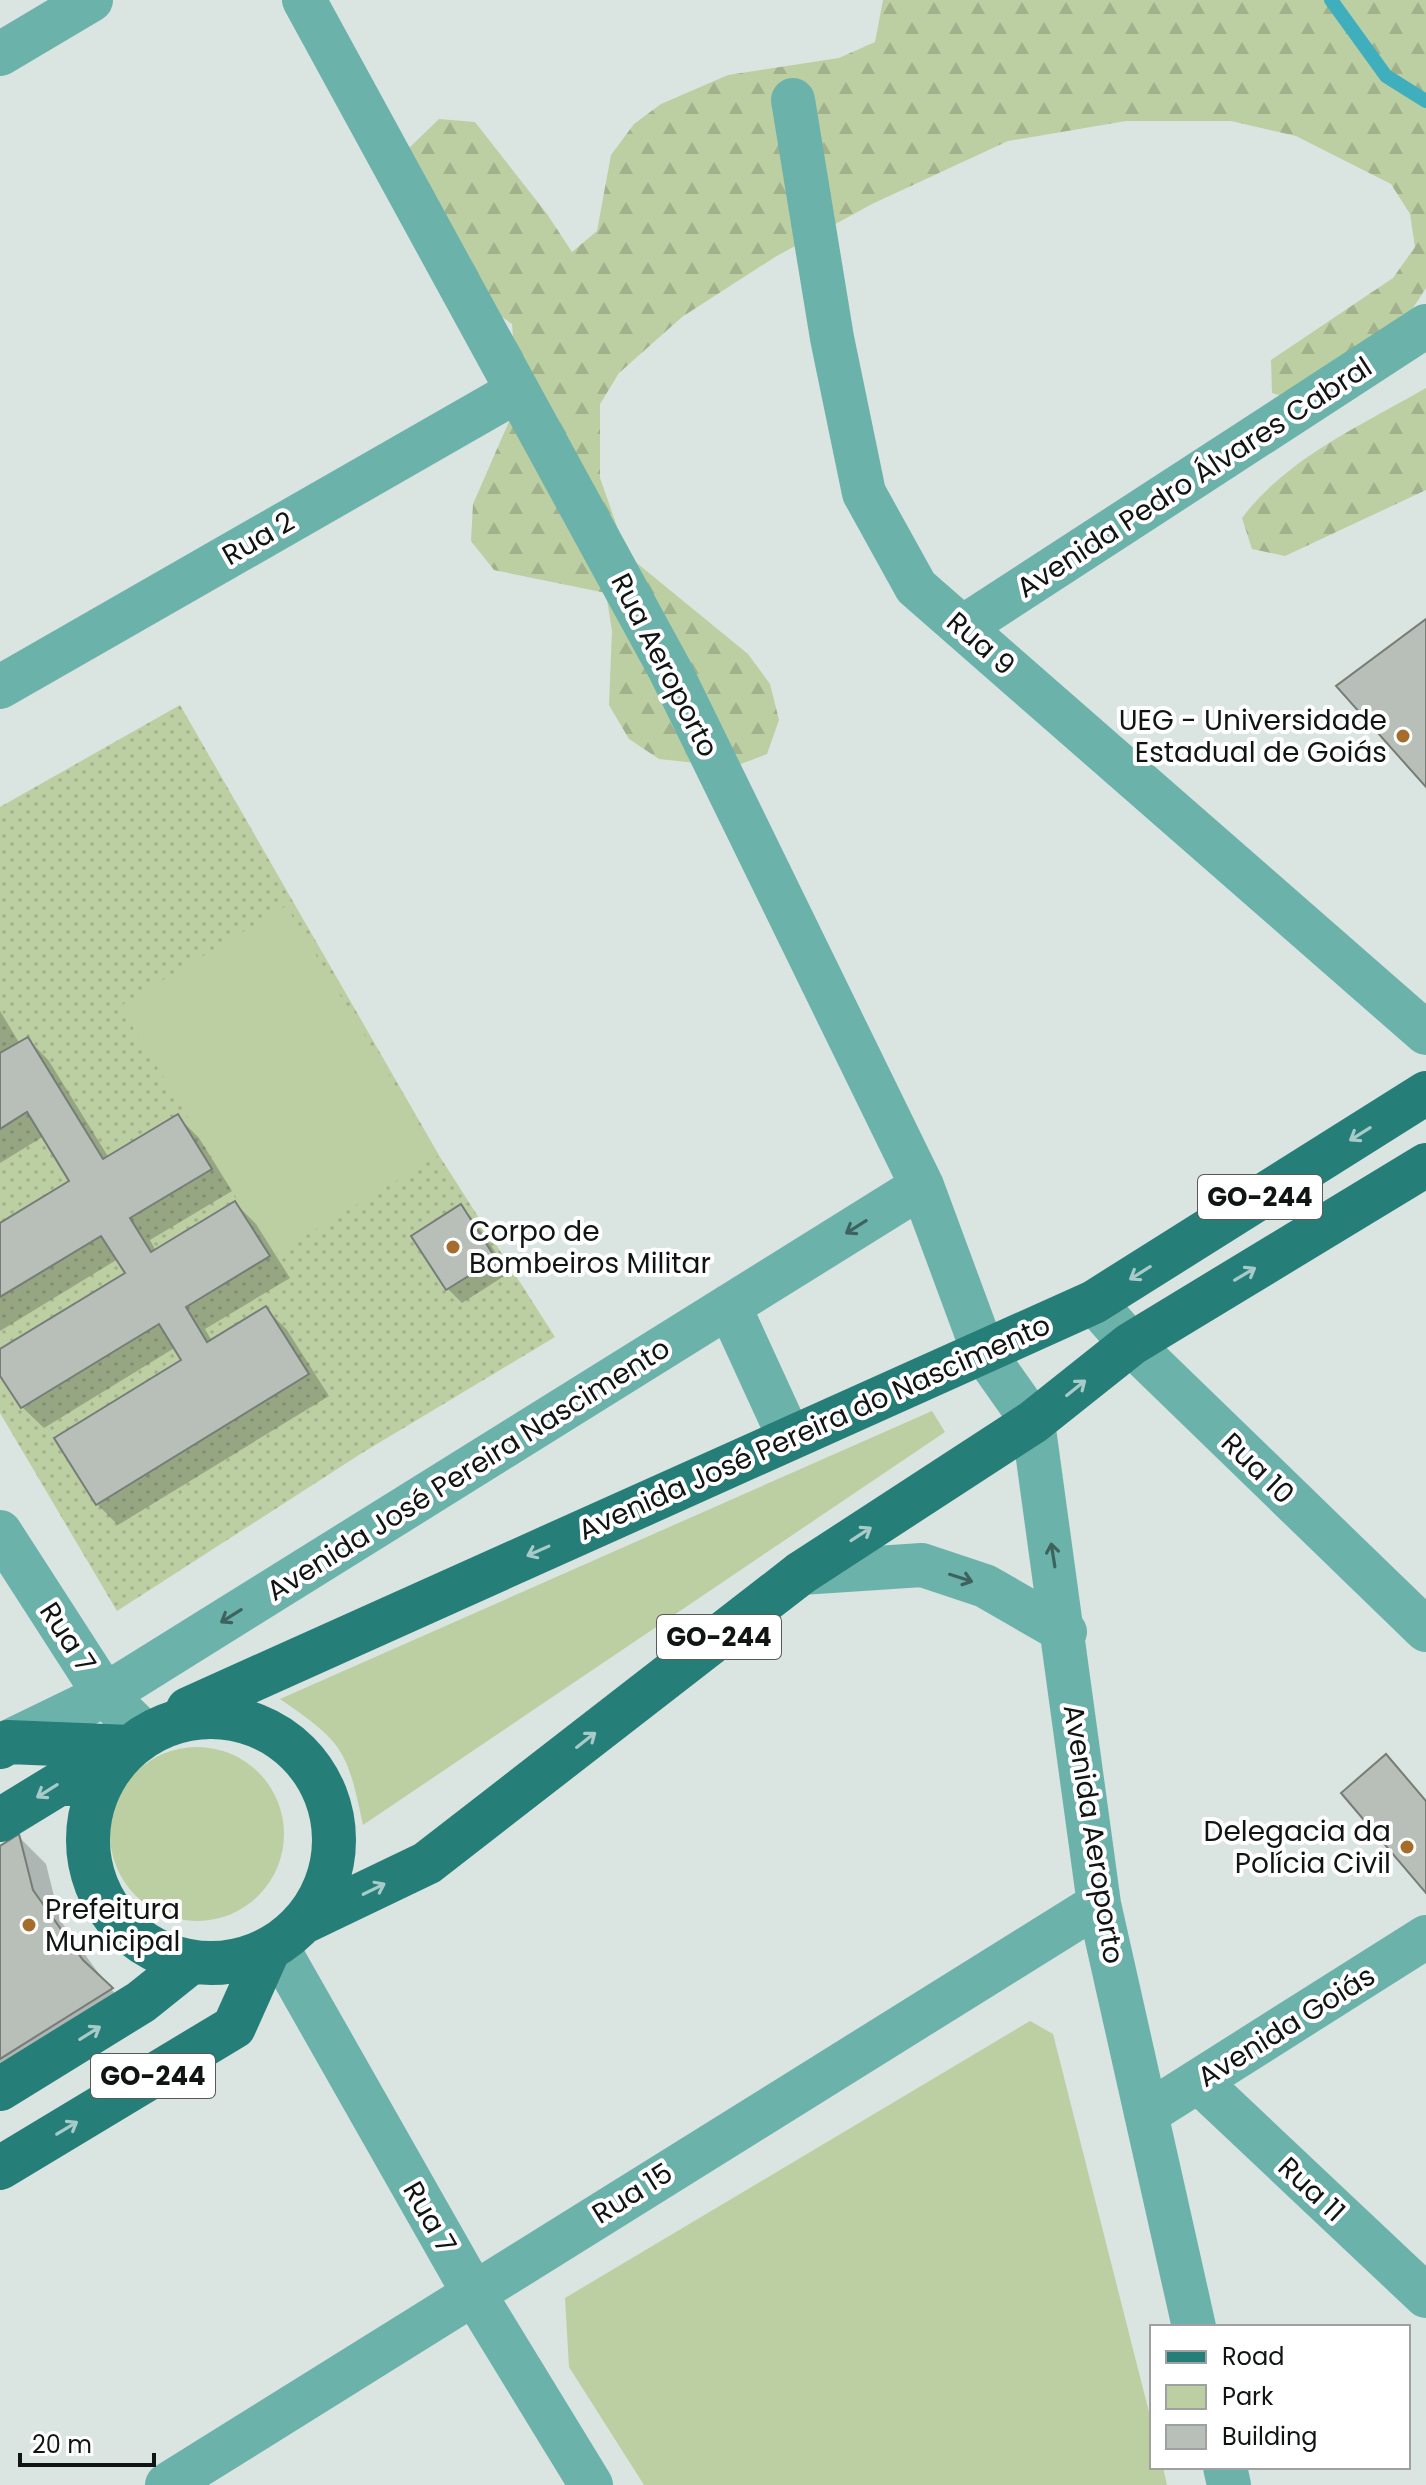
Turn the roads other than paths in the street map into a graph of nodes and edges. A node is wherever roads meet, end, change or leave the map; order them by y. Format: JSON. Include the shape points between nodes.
{"nodes":[{"id":1,"x":304,"y":0,"type":"edge"},
{"id":2,"x":88,"y":1,"type":"edge"},
{"id":3,"x":0,"y":54,"type":"edge"},
{"id":4,"x":793,"y":100,"type":"dead end"},
{"id":5,"x":1426,"y":326,"type":"edge"},
{"id":6,"x":517,"y":391,"type":"junction"},
{"id":7,"x":963,"y":627,"type":"junction"},
{"id":8,"x":0,"y":687,"type":"edge"},
{"id":9,"x":1426,"y":1033,"type":"edge"},
{"id":10,"x":1426,"y":1093,"type":"edge"},
{"id":11,"x":1426,"y":1165,"type":"edge"},
{"id":12,"x":922,"y":1186,"type":"junction"},
{"id":13,"x":1094,"y":1302,"type":"junction"},
{"id":14,"x":729,"y":1306,"type":"junction"},
{"id":15,"x":1131,"y":1344,"type":"junction"},
{"id":16,"x":983,"y":1351,"type":"junction"},
{"id":17,"x":1033,"y":1422,"type":"junction"},
{"id":18,"x":789,"y":1437,"type":"junction"},
{"id":19,"x":0,"y":1532,"type":"edge"},
{"id":20,"x":801,"y":1573,"type":"junction"},
{"id":21,"x":1426,"y":1630,"type":"edge"},
{"id":22,"x":1065,"y":1632,"type":"junction"},
{"id":23,"x":105,"y":1695,"type":"junction"},
{"id":24,"x":153,"y":1734,"type":"junction"},
{"id":25,"x":4,"y":1745,"type":"edge"},
{"id":26,"x":100,"y":1784,"type":"junction"},
{"id":27,"x":0,"y":1820,"type":"edge"},
{"id":28,"x":1099,"y":1904,"type":"junction"},
{"id":29,"x":1426,"y":1937,"type":"edge"},
{"id":30,"x":283,"y":1939,"type":"junction"},
{"id":31,"x":191,"y":1962,"type":"junction"},
{"id":32,"x":1198,"y":2081,"type":"junction"},
{"id":33,"x":0,"y":2089,"type":"edge"},
{"id":34,"x":1146,"y":2114,"type":"junction"},
{"id":35,"x":0,"y":2168,"type":"edge"},
{"id":36,"x":473,"y":2292,"type":"junction"},
{"id":37,"x":1426,"y":2296,"type":"edge"},
{"id":38,"x":1194,"y":2325,"type":"edge"},
{"id":39,"x":167,"y":2485,"type":"edge"},
{"id":40,"x":591,"y":2485,"type":"edge"}],
"edges":[{"from":1,"to":6,"type":"street","name":"Rua Aeroporto"},
{"from":2,"to":3,"type":"street"},
{"from":4,"to":7,"type":"street","name":"Rua 9","via":[[864,493],[916,587]]},
{"from":5,"to":7,"type":"street","name":"Avenida Pedro Álvares Cabral"},
{"from":6,"to":8,"type":"street","name":"Rua 2"},
{"from":6,"to":12,"type":"street","name":"Rua Aeroporto","via":[[670,670]]},
{"from":7,"to":9,"type":"street","name":"Rua 9"},
{"from":10,"to":13,"type":"main road","name":"Avenida José Pereira do Nascimento","number":"GO-244","one_way":true},
{"from":15,"to":11,"type":"main road","name":"Avenida José Pereira do Nascimento","number":"GO-244","one_way":true},
{"from":12,"to":14,"type":"street","name":"Avenida José Pereira Nascimento","one_way":true},
{"from":12,"to":16,"type":"street","name":"Rua Aeroporto"},
{"from":13,"to":15,"type":"street","name":"Rua 10"},
{"from":13,"to":16,"type":"main road","name":"Avenida José Pereira do Nascimento","number":"GO-244"},
{"from":14,"to":18,"type":"street"},
{"from":14,"to":23,"type":"street","name":"Avenida José Pereira Nascimento","one_way":true},
{"from":17,"to":15,"type":"main road","name":"Avenida José Pereira do Nascimento","number":"GO-244","one_way":true},
{"from":15,"to":21,"type":"street","name":"Rua 10"},
{"from":16,"to":17,"type":"street","name":"Avenida Aeroporto"},
{"from":16,"to":18,"type":"main road","name":"Avenida José Pereira do Nascimento","number":"GO-244"},
{"from":20,"to":17,"type":"main road","name":"Avenida José Pereira do Nascimento","number":"GO-244","one_way":true},
{"from":22,"to":17,"type":"street","name":"Avenida Aeroporto","one_way":true},
{"from":18,"to":24,"type":"main road","name":"Avenida José Pereira do Nascimento","number":"GO-244","one_way":true,"via":[[188,1709]]},
{"from":19,"to":23,"type":"street","name":"Rua 7"},
{"from":20,"to":22,"type":"street","one_way":true,"via":[[922,1565],[985,1586]]},
{"from":30,"to":20,"type":"main road","name":"Avenida José Pereira do Nascimento","number":"GO-244","one_way":true,"via":[[427,1863]]},
{"from":22,"to":28,"type":"street","name":"Avenida Aeroporto"},
{"from":23,"to":24,"type":"street","name":"Rua 7"},
{"from":23,"to":25,"type":"street","name":"Avenida José Pereira Nascimento"},
{"from":24,"to":25,"type":"main road","name":"Avenida José Pereira Nascimento","number":"GO-244"},
{"from":24,"to":26,"type":"main road","name":"Avenida José Pereira do Nascimento","number":"GO-244"},
{"from":24,"to":30,"type":"main road","number":"GO-244","via":[[222,1718],[260,1727],[292,1747],[318,1777],[332,1813],[335,1852],[325,1890]]},
{"from":26,"to":27,"type":"main road","one_way":true,"via":[[59,1784]]},
{"from":26,"to":31,"type":"main road","name":"Avenida José Pereira do Nascimento","number":"GO-244","via":[[88,1821],[88,1859],[100,1896],[122,1928],[154,1951]]},
{"from":28,"to":34,"type":"street","name":"Avenida Aeroporto"},
{"from":28,"to":36,"type":"street","name":"Rua 15"},
{"from":29,"to":32,"type":"street","name":"Avenida Goiás"},
{"from":30,"to":31,"type":"main road","name":"Avenida José Pereira do Nascimento","number":"GO-244","via":[[230,1963]]},
{"from":35,"to":30,"type":"main road","number":"GO-244","one_way":true,"via":[[234,2027]]},
{"from":30,"to":36,"type":"street","name":"Rua 7"},
{"from":33,"to":31,"type":"main road","number":"GO-244","one_way":true,"via":[[141,2002]]},
{"from":32,"to":34,"type":"street","name":"Avenida Goiás"},
{"from":32,"to":37,"type":"street","name":"Rua 11"},
{"from":34,"to":38,"type":"street","name":"Avenida Aeroporto"},
{"from":36,"to":39,"type":"street","name":"Rua 15"},
{"from":36,"to":40,"type":"street","name":"Rua 7"}]}
